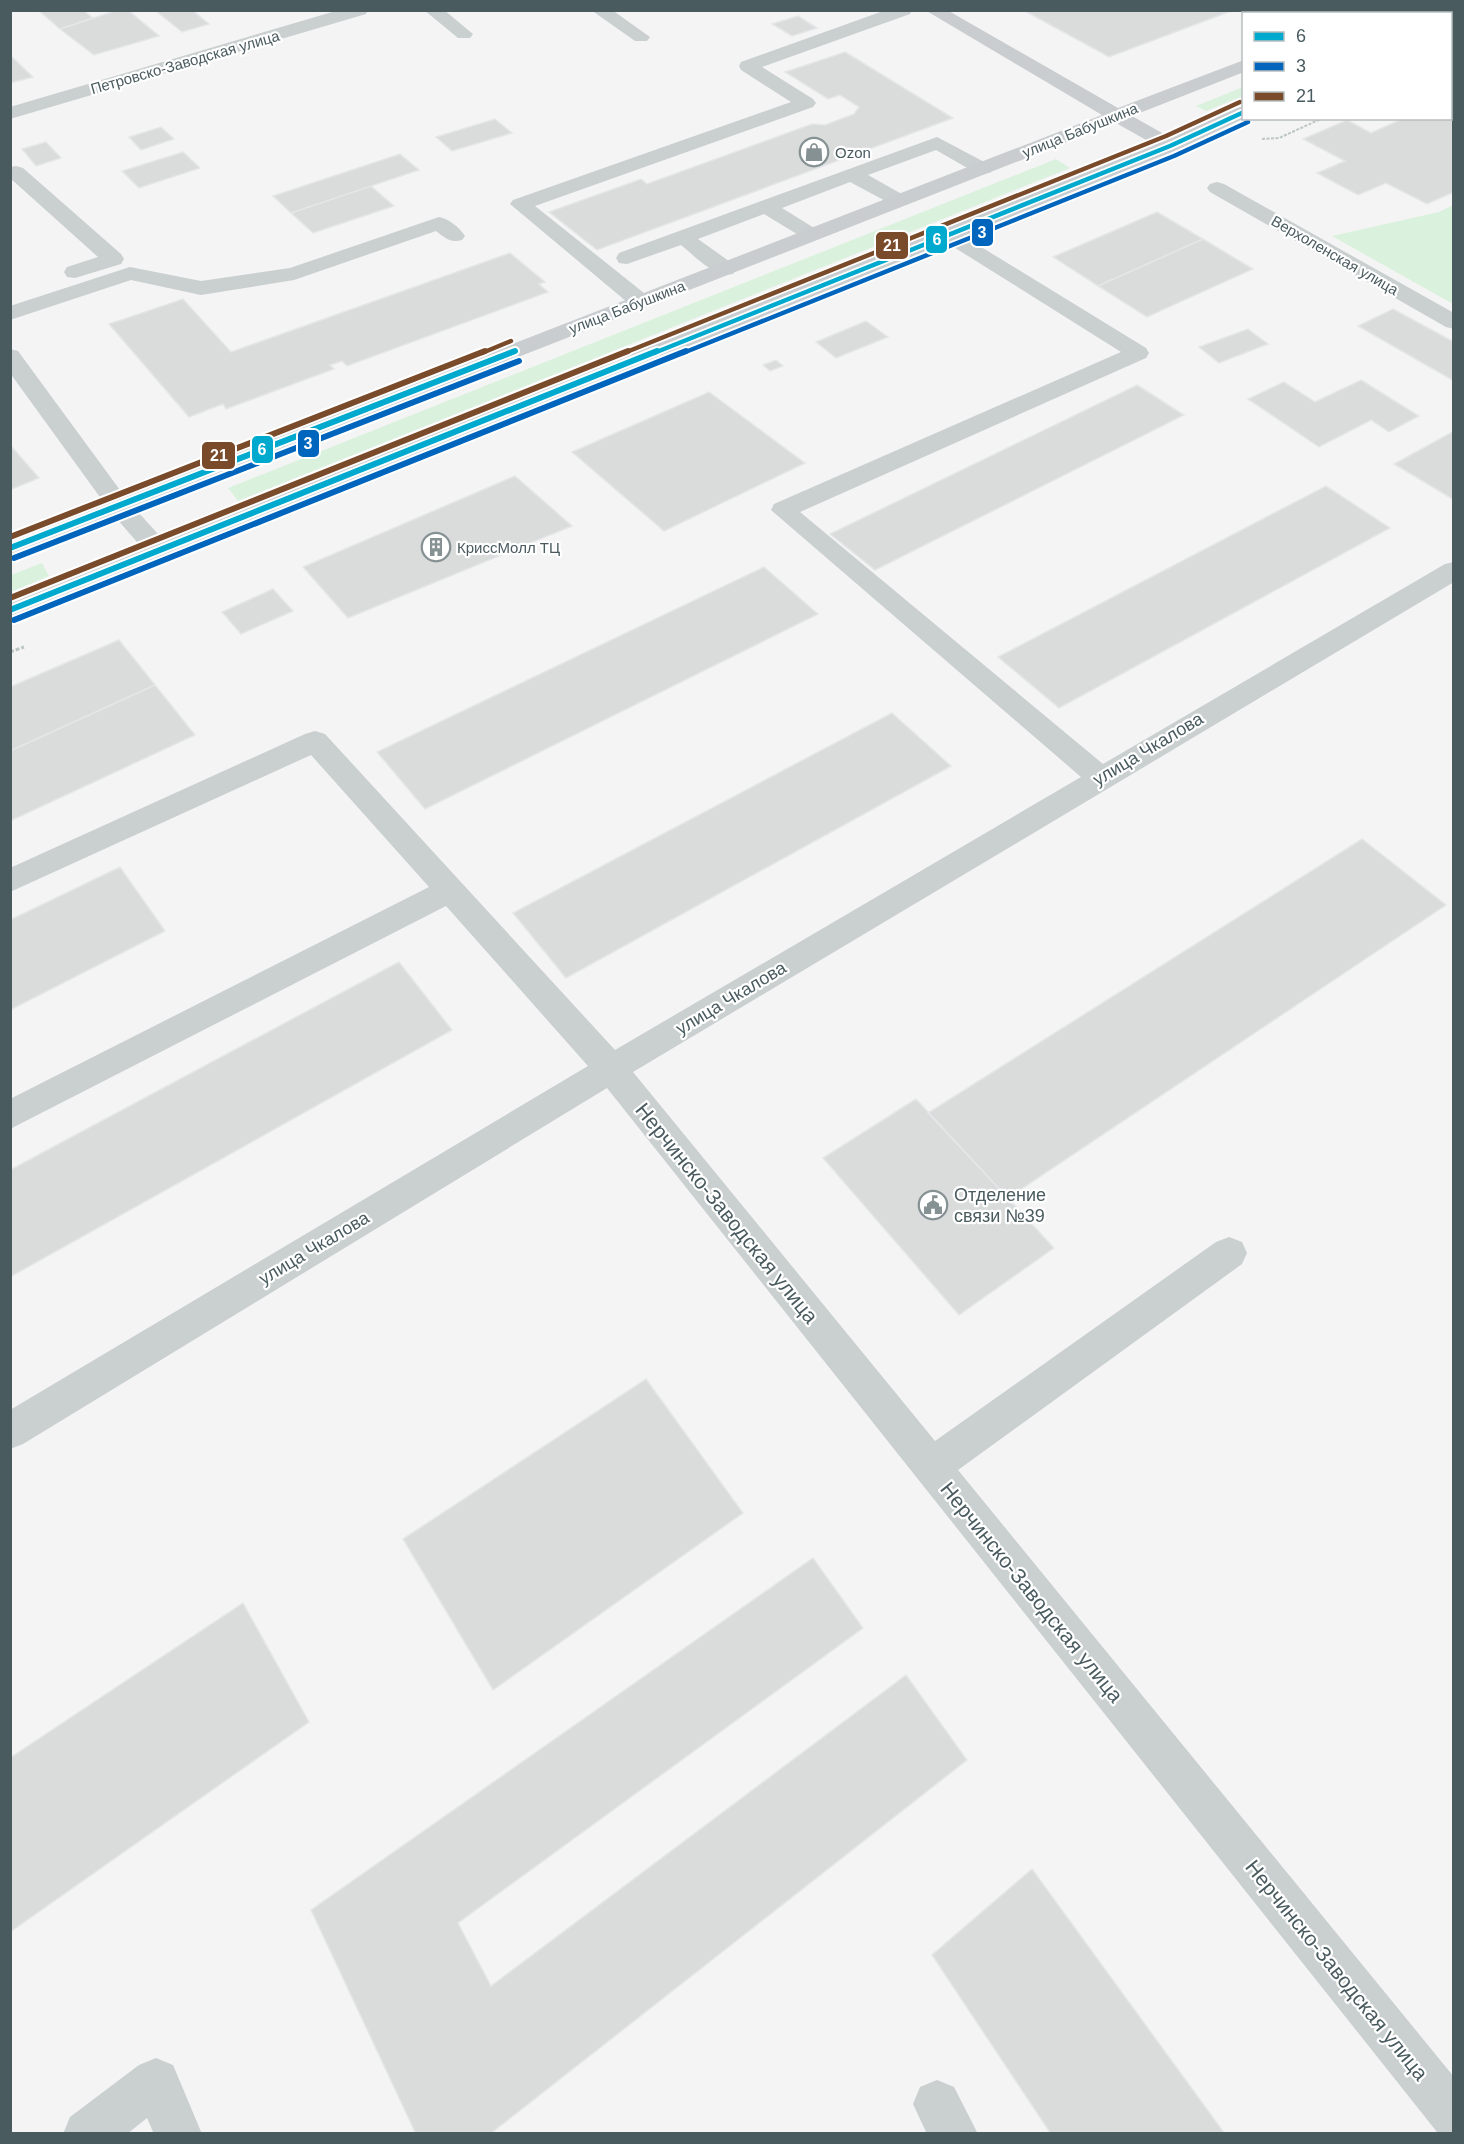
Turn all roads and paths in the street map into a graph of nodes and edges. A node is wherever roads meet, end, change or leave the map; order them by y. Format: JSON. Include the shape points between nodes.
{"nodes":[{"id":1,"x":360,"y":10,"type":"edge"},
{"id":2,"x":374,"y":10,"type":"edge"},
{"id":3,"x":432,"y":10,"type":"edge"},
{"id":4,"x":599,"y":10,"type":"edge"},
{"id":5,"x":904,"y":10,"type":"edge"},
{"id":6,"x":933,"y":10,"type":"edge"},
{"id":7,"x":355,"y":32,"type":"dead end"},
{"id":8,"x":464,"y":34,"type":"dead end"},
{"id":9,"x":641,"y":37,"type":"dead end"},
{"id":10,"x":175,"y":65,"type":"junction"},
{"id":11,"x":237,"y":66,"type":"dead end"},
{"id":12,"x":1242,"y":66,"type":"edge"},
{"id":13,"x":10,"y":112,"type":"edge"},
{"id":14,"x":1242,"y":113,"type":"edge"},
{"id":15,"x":1117,"y":116,"type":"junction"},
{"id":16,"x":1170,"y":146,"type":"junction"},
{"id":17,"x":983,"y":169,"type":"junction"},
{"id":18,"x":16,"y":172,"type":"dead end"},
{"id":19,"x":852,"y":175,"type":"junction"},
{"id":20,"x":1217,"y":188,"type":"dead end"},
{"id":21,"x":900,"y":201,"type":"junction"},
{"id":22,"x":766,"y":207,"type":"junction"},
{"id":23,"x":948,"y":235,"type":"junction"},
{"id":24,"x":455,"y":236,"type":"dead end"},
{"id":25,"x":812,"y":236,"type":"junction"},
{"id":26,"x":683,"y":237,"type":"junction"},
{"id":27,"x":627,"y":258,"type":"dead end"},
{"id":28,"x":725,"y":269,"type":"junction"},
{"id":29,"x":10,"y":293,"type":"edge"},
{"id":30,"x":641,"y":302,"type":"junction"},
{"id":31,"x":10,"y":314,"type":"edge"},
{"id":32,"x":1454,"y":322,"type":"edge"},
{"id":33,"x":10,"y":356,"type":"edge"},
{"id":34,"x":119,"y":506,"type":"junction"},
{"id":35,"x":10,"y":548,"type":"edge"},
{"id":36,"x":159,"y":551,"type":"junction"},
{"id":37,"x":1454,"y":570,"type":"edge"},
{"id":38,"x":10,"y":610,"type":"edge"},
{"id":39,"x":1100,"y":778,"type":"junction"},
{"id":40,"x":10,"y":881,"type":"edge"},
{"id":41,"x":450,"y":890,"type":"junction"},
{"id":42,"x":611,"y":1069,"type":"junction"},
{"id":43,"x":10,"y":1115,"type":"edge"},
{"id":44,"x":1229,"y":1253,"type":"dead end"},
{"id":45,"x":10,"y":1431,"type":"edge"},
{"id":46,"x":931,"y":1467,"type":"junction"},
{"id":47,"x":1454,"y":2115,"type":"edge"},
{"id":48,"x":87,"y":2133,"type":"edge"},
{"id":49,"x":178,"y":2133,"type":"edge"}],
"edges":[{"from":1,"to":10,"type":"street","name":"Петровско-Заводская улица"},
{"from":2,"to":7,"type":"street"},
{"from":3,"to":8,"type":"street"},
{"from":4,"to":9,"type":"street"},
{"from":5,"to":30,"type":"street","via":[[748,66],[806,104],[520,204]]},
{"from":6,"to":15,"type":"main road"},
{"from":10,"to":11,"type":"street"},
{"from":10,"to":13,"type":"street","name":"Петровско-Заводская улица"},
{"from":12,"to":15,"type":"main road","name":"улица Бабушкина"},
{"from":14,"to":16,"type":"main road"},
{"from":15,"to":16,"type":"main road"},
{"from":15,"to":17,"type":"main road","name":"улица Бабушкина"},
{"from":16,"to":23,"type":"main road"},
{"from":17,"to":19,"type":"street","via":[[937,143]]},
{"from":17,"to":21,"type":"main road","name":"улица Бабушкина"},
{"from":18,"to":29,"type":"street","via":[[113,260]]},
{"from":19,"to":21,"type":"street"},
{"from":19,"to":22,"type":"street"},
{"from":20,"to":32,"type":"street","name":"Верхоленская улица"},
{"from":21,"to":25,"type":"main road","name":"улица Бабушкина"},
{"from":22,"to":25,"type":"street"},
{"from":22,"to":26,"type":"street"},
{"from":23,"to":36,"type":"main road"},
{"from":23,"to":39,"type":"street","via":[[1138,352],[783,510]]},
{"from":24,"to":31,"type":"street","via":[[439,223],[294,274],[201,288],[130,273]]},
{"from":25,"to":28,"type":"main road","name":"улица Бабушкина"},
{"from":26,"to":27,"type":"street"},
{"from":26,"to":28,"type":"street"},
{"from":28,"to":30,"type":"main road","name":"улица Бабушкина"},
{"from":30,"to":34,"type":"main road","name":"улица Бабушкина"},
{"from":33,"to":34,"type":"street"},
{"from":34,"to":35,"type":"main road","name":"улица Бабушкина"},
{"from":34,"to":36,"type":"street"},
{"from":36,"to":38,"type":"main road"},
{"from":37,"to":39,"type":"street","name":"улица Чкалова"},
{"from":39,"to":42,"type":"street","name":"улица Чкалова"},
{"from":40,"to":41,"type":"street","name":"Нерчинско-Заводская улица","via":[[315,741]]},
{"from":41,"to":42,"type":"street","name":"Нерчинско-Заводская улица"},
{"from":41,"to":43,"type":"street"},
{"from":42,"to":45,"type":"street","name":"улица Чкалова"},
{"from":42,"to":46,"type":"street","name":"Нерчинско-Заводская улица"},
{"from":44,"to":46,"type":"street"},
{"from":46,"to":47,"type":"street","name":"Нерчинско-Заводская улица"},
{"from":48,"to":49,"type":"street","via":[[156,2082]]}]}
